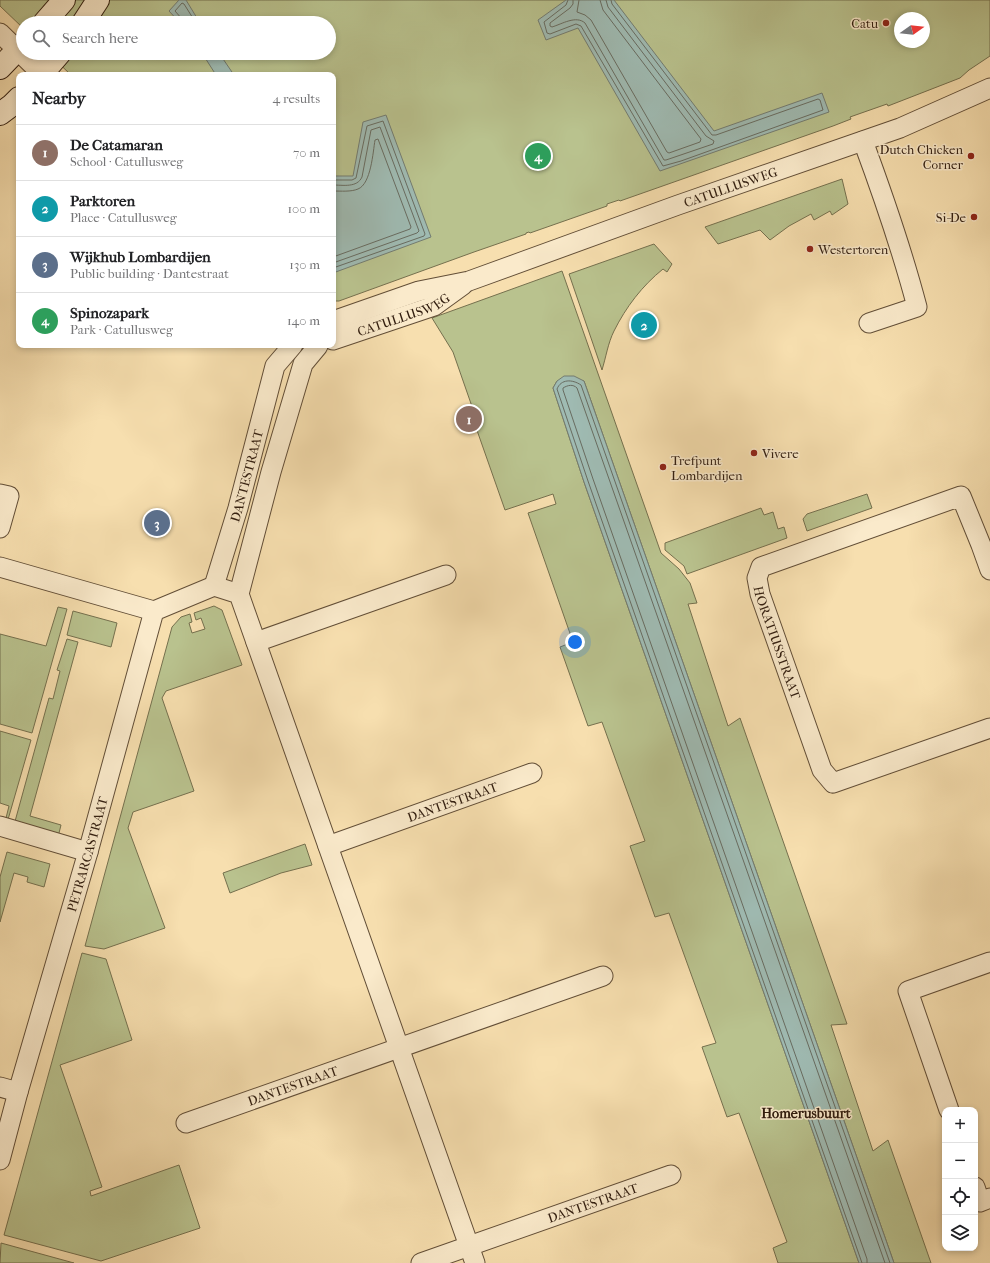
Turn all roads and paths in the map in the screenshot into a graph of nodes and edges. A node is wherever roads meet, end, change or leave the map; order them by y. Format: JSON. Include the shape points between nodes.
{"nodes":[{"id":1,"x":64,"y":0,"type":"edge"},
{"id":2,"x":98,"y":0,"type":"edge"},
{"id":3,"x":50,"y":16,"type":"edge"},
{"id":4,"x":88,"y":16,"type":"edge"},
{"id":5,"x":0,"y":33,"type":"edge"},
{"id":6,"x":16,"y":44,"type":"edge"},
{"id":7,"x":16,"y":51,"type":"edge"},
{"id":8,"x":30,"y":60,"type":"edge"},
{"id":9,"x":54,"y":60,"type":"edge"},
{"id":10,"x":0,"y":68,"type":"edge"},
{"id":11,"x":40,"y":72,"type":"edge"},
{"id":12,"x":44,"y":72,"type":"edge"},
{"id":13,"x":990,"y":88,"type":"edge"},
{"id":14,"x":16,"y":101,"type":"edge"},
{"id":15,"x":0,"y":114,"type":"edge"},
{"id":16,"x":863,"y":141,"type":"junction"},
{"id":17,"x":469,"y":281,"type":"junction"},
{"id":18,"x":336,"y":320,"type":"edge"},
{"id":19,"x":869,"y":323,"type":"dead end"},
{"id":20,"x":336,"y":339,"type":"edge"},
{"id":21,"x":290,"y":348,"type":"edge"},
{"id":22,"x":318,"y":348,"type":"edge"},
{"id":23,"x":0,"y":494,"type":"edge"},
{"id":24,"x":0,"y":528,"type":"edge"},
{"id":25,"x":986,"y":542,"type":"edge"},
{"id":26,"x":0,"y":567,"type":"edge"},
{"id":27,"x":990,"y":570,"type":"edge"},
{"id":28,"x":446,"y":575,"type":"dead end"},
{"id":29,"x":214,"y":586,"type":"junction"},
{"id":30,"x":239,"y":594,"type":"junction"},
{"id":31,"x":154,"y":611,"type":"junction"},
{"id":32,"x":256,"y":642,"type":"junction"},
{"id":33,"x":990,"y":728,"type":"edge"},
{"id":34,"x":532,"y":773,"type":"dead end"},
{"id":35,"x":0,"y":826,"type":"edge"},
{"id":36,"x":328,"y":846,"type":"junction"},
{"id":37,"x":88,"y":852,"type":"junction"},
{"id":38,"x":990,"y":962,"type":"edge"},
{"id":39,"x":603,"y":976,"type":"dead end"},
{"id":40,"x":400,"y":1048,"type":"junction"},
{"id":41,"x":0,"y":1087,"type":"edge"},
{"id":42,"x":18,"y":1092,"type":"junction"},
{"id":43,"x":948,"y":1107,"type":"edge"},
{"id":44,"x":186,"y":1123,"type":"dead end"},
{"id":45,"x":0,"y":1160,"type":"edge"},
{"id":46,"x":671,"y":1175,"type":"dead end"},
{"id":47,"x":978,"y":1196,"type":"edge"},
{"id":48,"x":990,"y":1198,"type":"edge"},
{"id":49,"x":472,"y":1255,"type":"edge"},
{"id":50,"x":421,"y":1263,"type":"edge"}],
"edges":[{"from":1,"to":3,"type":"street"},
{"from":2,"to":4,"type":"street"},
{"from":5,"to":6,"type":"street"},
{"from":7,"to":10,"type":"street"},
{"from":8,"to":11,"type":"street"},
{"from":9,"to":12,"type":"street"},
{"from":13,"to":16,"type":"street","name":"CATULLUSWEG","via":[[900,128]]},
{"from":14,"to":15,"type":"street"},
{"from":16,"to":17,"type":"street","name":"CATULLUSWEG","via":[[678,204]]},
{"from":16,"to":19,"type":"street","via":[[908,274],[916,307]]},
{"from":17,"to":18,"type":"street","name":"CATULLUSWEG","via":[[419,291]]},
{"from":17,"to":20,"type":"street","name":"CATULLUSWEG","via":[[434,306]]},
{"from":21,"to":29,"type":"street","name":"DANTESTRAAT","via":[[275,366],[238,508]]},
{"from":22,"to":30,"type":"street","name":"DANTESTRAAT","via":[[303,364]]},
{"from":23,"to":24,"type":"street","via":[[9,496]]},
{"from":25,"to":27,"type":"street"},
{"from":25,"to":33,"type":"street","name":"HORATIUSSTRAAT","via":[[961,496],[761,567],[757,578],[760,594],[822,770],[833,783]]},
{"from":26,"to":31,"type":"street"},
{"from":28,"to":32,"type":"street"},
{"from":29,"to":30,"type":"street"},
{"from":29,"to":31,"type":"street"},
{"from":30,"to":32,"type":"street"},
{"from":31,"to":37,"type":"street","name":"PETRARCASTRAAT"},
{"from":32,"to":36,"type":"street"},
{"from":34,"to":36,"type":"street","name":"DANTESTRAAT"},
{"from":35,"to":37,"type":"street"},
{"from":36,"to":40,"type":"street"},
{"from":37,"to":42,"type":"street","name":"PETRARCASTRAAT"},
{"from":38,"to":43,"type":"street","via":[[908,992]]},
{"from":39,"to":40,"type":"street","name":"DANTESTRAAT"},
{"from":40,"to":44,"type":"street","name":"DANTESTRAAT"},
{"from":40,"to":49,"type":"street"},
{"from":41,"to":42,"type":"street"},
{"from":42,"to":45,"type":"street","name":"PETRARCASTRAAT"},
{"from":46,"to":49,"type":"street","name":"DANTESTRAAT"},
{"from":47,"to":48,"type":"street","via":[[980,1202]]},
{"from":49,"to":50,"type":"street","name":"DANTESTRAAT"}]}
